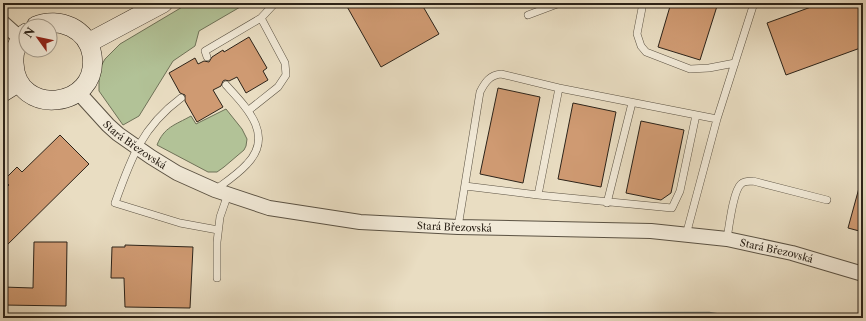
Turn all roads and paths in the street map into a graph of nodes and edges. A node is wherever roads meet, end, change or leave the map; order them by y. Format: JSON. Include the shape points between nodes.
{"nodes":[{"id":1,"x":163,"y":3,"type":"edge"},
{"id":2,"x":275,"y":3,"type":"edge"},
{"id":3,"x":560,"y":3,"type":"edge"},
{"id":4,"x":643,"y":3,"type":"edge"},
{"id":5,"x":754,"y":3,"type":"edge"},
{"id":6,"x":528,"y":15,"type":"dead end"},
{"id":7,"x":261,"y":18,"type":"junction"},
{"id":8,"x":3,"y":23,"type":"edge"},
{"id":9,"x":58,"y":23,"type":"edge"},
{"id":10,"x":18,"y":33,"type":"edge"},
{"id":11,"x":88,"y":43,"type":"junction"},
{"id":12,"x":18,"y":45,"type":"edge"},
{"id":13,"x":207,"y":57,"type":"dead end"},
{"id":14,"x":735,"y":63,"type":"junction"},
{"id":15,"x":20,"y":82,"type":"junction"},
{"id":16,"x":226,"y":85,"type":"dead end"},
{"id":17,"x":559,"y":88,"type":"junction"},
{"id":18,"x":3,"y":92,"type":"edge"},
{"id":19,"x":78,"y":92,"type":"junction"},
{"id":20,"x":181,"y":98,"type":"dead end"},
{"id":21,"x":632,"y":103,"type":"junction"},
{"id":22,"x":249,"y":110,"type":"junction"},
{"id":23,"x":696,"y":115,"type":"junction"},
{"id":24,"x":718,"y":120,"type":"junction"},
{"id":25,"x":137,"y":148,"type":"junction"},
{"id":26,"x":465,"y":186,"type":"junction"},
{"id":27,"x":222,"y":192,"type":"junction"},
{"id":28,"x":538,"y":196,"type":"junction"},
{"id":29,"x":827,"y":200,"type":"dead end"},
{"id":30,"x":607,"y":203,"type":"junction"},
{"id":31,"x":458,"y":227,"type":"junction"},
{"id":32,"x":218,"y":230,"type":"junction"},
{"id":33,"x":686,"y":236,"type":"junction"},
{"id":34,"x":727,"y":239,"type":"junction"},
{"id":35,"x":863,"y":274,"type":"edge"},
{"id":36,"x":218,"y":278,"type":"dead end"}],
"edges":[{"from":1,"to":11,"type":"main road"},
{"from":2,"to":7,"type":"lane"},
{"from":3,"to":6,"type":"lane"},
{"from":4,"to":14,"type":"lane","via":[[637,34],[646,52],[690,69]]},
{"from":5,"to":14,"type":"lane"},
{"from":7,"to":13,"type":"lane","via":[[205,51]]},
{"from":7,"to":22,"type":"lane","via":[[285,63],[286,75],[278,87]]},
{"from":8,"to":10,"type":"street"},
{"from":9,"to":11,"type":"main road","via":[[77,30]]},
{"from":11,"to":19,"type":"main road","via":[[92,67],[86,82]]},
{"from":12,"to":15,"type":"main road","via":[[14,59],[15,71]]},
{"from":14,"to":24,"type":"lane"},
{"from":15,"to":18,"type":"main road"},
{"from":15,"to":19,"type":"main road","via":[[31,94],[47,100],[64,99]]},
{"from":16,"to":22,"type":"lane"},
{"from":17,"to":21,"type":"lane"},
{"from":17,"to":26,"type":"lane","via":[[501,74],[494,75],[484,84],[480,92]]},
{"from":17,"to":28,"type":"lane"},
{"from":19,"to":25,"type":"street","name":"Stará Březovská","via":[[108,125]]},
{"from":20,"to":25,"type":"lane","via":[[154,122]]},
{"from":21,"to":23,"type":"lane"},
{"from":21,"to":30,"type":"lane"},
{"from":22,"to":27,"type":"lane","via":[[258,130],[256,151]]},
{"from":23,"to":24,"type":"lane"},
{"from":23,"to":30,"type":"lane","via":[[680,191],[672,208]]},
{"from":24,"to":33,"type":"lane"},
{"from":25,"to":27,"type":"street","name":"Stará Březovská","via":[[177,173]]},
{"from":25,"to":32,"type":"lane","via":[[126,170],[115,203],[180,223]]},
{"from":26,"to":28,"type":"lane"},
{"from":26,"to":31,"type":"lane"},
{"from":27,"to":31,"type":"street","name":"Stará Březovská","via":[[269,208],[360,222]]},
{"from":27,"to":32,"type":"lane"},
{"from":28,"to":30,"type":"lane"},
{"from":29,"to":34,"type":"lane","via":[[747,181],[740,184],[736,193]]},
{"from":31,"to":33,"type":"street","name":"Stará Březovská","via":[[651,231]]},
{"from":32,"to":36,"type":"lane"},
{"from":33,"to":34,"type":"street","name":"Stará Březovská"},
{"from":34,"to":35,"type":"street","name":"Stará Březovská","via":[[792,253]]}]}
